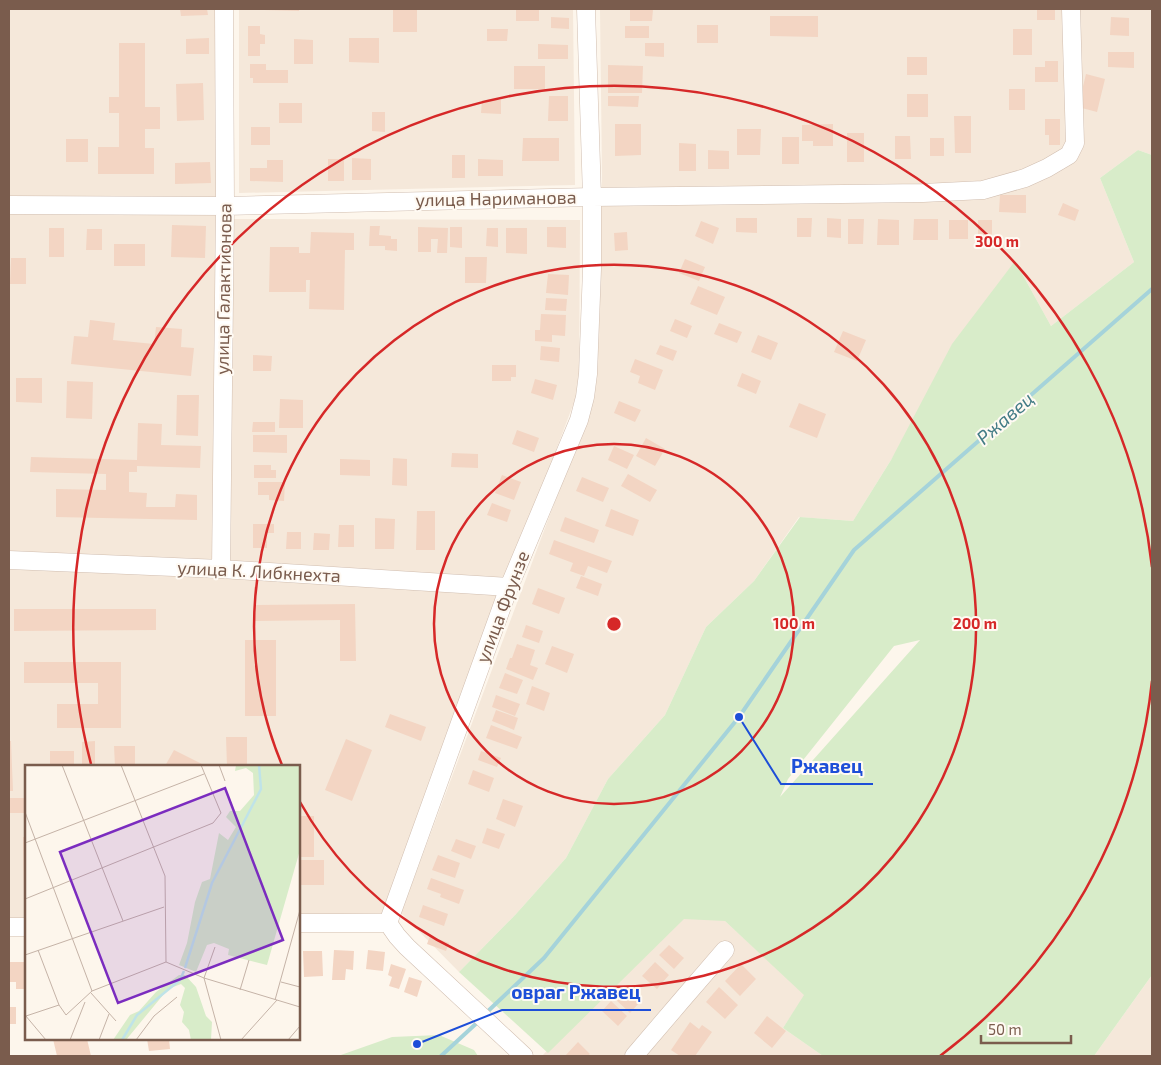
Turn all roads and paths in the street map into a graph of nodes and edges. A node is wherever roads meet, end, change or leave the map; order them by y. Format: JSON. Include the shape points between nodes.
{"nodes":[{"id":1,"x":224,"y":9,"type":"edge"},
{"id":2,"x":586,"y":9,"type":"edge"},
{"id":3,"x":1071,"y":9,"type":"edge"},
{"id":4,"x":592,"y":197,"type":"junction"},
{"id":5,"x":9,"y":205,"type":"edge"},
{"id":6,"x":225,"y":206,"type":"junction"},
{"id":7,"x":9,"y":560,"type":"edge"},
{"id":8,"x":221,"y":568,"type":"junction"},
{"id":9,"x":509,"y":587,"type":"junction"},
{"id":10,"x":300,"y":923,"type":"edge"},
{"id":11,"x":388,"y":923,"type":"junction"},
{"id":12,"x":9,"y":927,"type":"edge"},
{"id":13,"x":25,"y":927,"type":"edge"},
{"id":14,"x":725,"y":950,"type":"dead end"},
{"id":15,"x":524,"y":1056,"type":"edge"},
{"id":16,"x":634,"y":1056,"type":"edge"}],
"edges":[{"from":1,"to":6,"type":"street","name":"улица Галактионова"},
{"from":2,"to":4,"type":"street","name":"улица Фрунзе"},
{"from":3,"to":4,"type":"street","name":"улица Нариманова","via":[[1075,143],[1068,155],[1025,178],[983,190],[923,193]]},
{"from":4,"to":6,"type":"street","name":"улица Нариманова"},
{"from":4,"to":9,"type":"street","name":"улица Фрунзе","via":[[592,269],[585,397]]},
{"from":5,"to":6,"type":"street","name":"улица Нариманова"},
{"from":6,"to":8,"type":"street","name":"улица Галактионова"},
{"from":7,"to":8,"type":"street","name":"улица К. Либкнехта"},
{"from":8,"to":9,"type":"street","name":"улица К. Либкнехта"},
{"from":9,"to":11,"type":"street","name":"улица Фрунзе"},
{"from":10,"to":11,"type":"street"},
{"from":11,"to":15,"type":"street","via":[[407,947]]},
{"from":12,"to":13,"type":"street"},
{"from":14,"to":16,"type":"street"}]}
